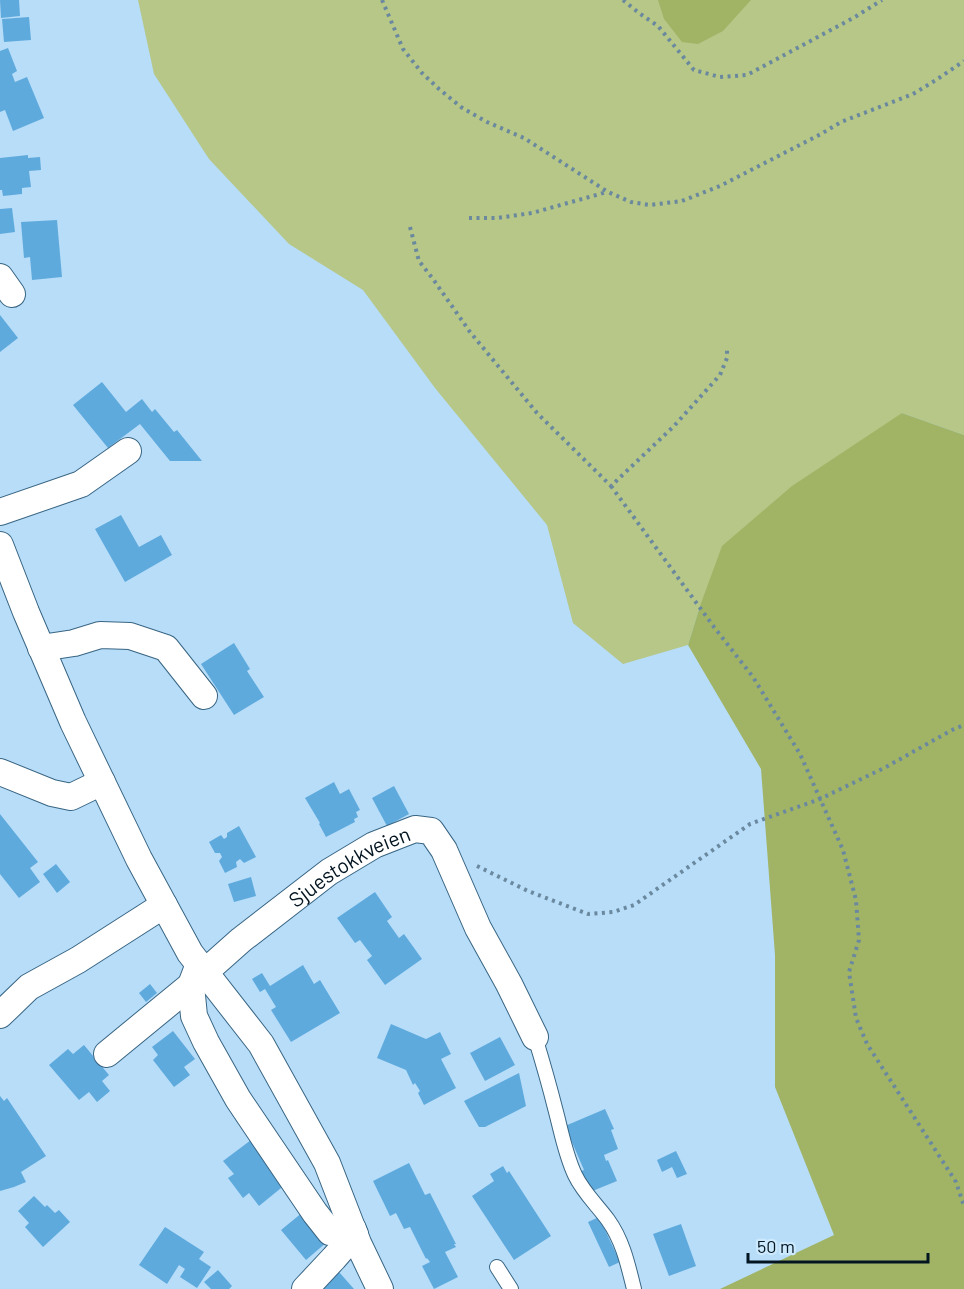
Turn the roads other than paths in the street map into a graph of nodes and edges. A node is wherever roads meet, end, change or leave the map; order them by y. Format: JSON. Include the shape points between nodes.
{"nodes":[{"id":1,"x":128,"y":452,"type":"dead end"},
{"id":2,"x":0,"y":512,"type":"edge"},
{"id":3,"x":0,"y":545,"type":"edge"},
{"id":4,"x":41,"y":648,"type":"junction"},
{"id":5,"x":204,"y":696,"type":"dead end"},
{"id":6,"x":0,"y":772,"type":"edge"},
{"id":7,"x":102,"y":782,"type":"junction"},
{"id":8,"x":164,"y":905,"type":"junction"},
{"id":9,"x":198,"y":974,"type":"junction"},
{"id":10,"x":0,"y":1016,"type":"edge"},
{"id":11,"x":535,"y":1036,"type":"joint"},
{"id":12,"x":107,"y":1054,"type":"dead end"},
{"id":13,"x":354,"y":1231,"type":"junction"},
{"id":14,"x":498,"y":1268,"type":"dead end"},
{"id":15,"x":305,"y":1289,"type":"edge"},
{"id":16,"x":380,"y":1289,"type":"edge"},
{"id":17,"x":511,"y":1289,"type":"edge"},
{"id":18,"x":634,"y":1289,"type":"edge"}],
"edges":[{"from":1,"to":2,"type":"street","via":[[81,484]]},
{"from":3,"to":4,"type":"street"},
{"from":4,"to":5,"type":"street","via":[[100,635],[130,636],[166,648]]},
{"from":4,"to":7,"type":"street"},
{"from":6,"to":7,"type":"street","via":[[71,797]]},
{"from":7,"to":8,"type":"street"},
{"from":8,"to":9,"type":"street"},
{"from":8,"to":10,"type":"street","via":[[28,987]]},
{"from":9,"to":11,"type":"street","name":"Sjuestokkveien","via":[[329,872],[374,845],[415,829],[431,831]]},
{"from":9,"to":12,"type":"street","name":"Sjuestokkveien"},
{"from":9,"to":13,"type":"street","via":[[261,1044],[327,1163]]},
{"from":9,"to":13,"type":"street","via":[[194,1016],[238,1098],[330,1232]]},
{"from":11,"to":18,"type":"lane","via":[[574,1174],[609,1220],[624,1251]]},
{"from":13,"to":15,"type":"street"},
{"from":13,"to":16,"type":"street"},
{"from":14,"to":17,"type":"lane"}]}
